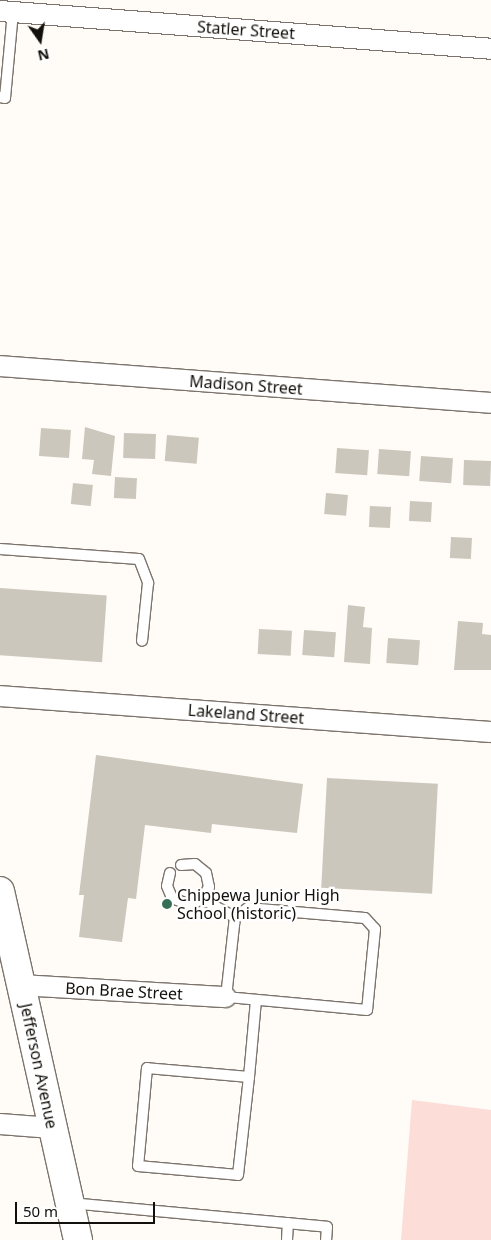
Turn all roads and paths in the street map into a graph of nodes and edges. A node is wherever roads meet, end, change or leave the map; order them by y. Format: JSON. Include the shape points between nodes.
{"nodes":[{"id":1,"x":7,"y":12,"type":"edge"},
{"id":2,"x":491,"y":49,"type":"edge"},
{"id":3,"x":0,"y":97,"type":"edge"},
{"id":4,"x":0,"y":366,"type":"edge"},
{"id":5,"x":491,"y":403,"type":"edge"},
{"id":6,"x":0,"y":548,"type":"edge"},
{"id":7,"x":142,"y":641,"type":"dead end"},
{"id":8,"x":0,"y":696,"type":"edge"},
{"id":9,"x":491,"y":732,"type":"edge"},
{"id":10,"x":181,"y":864,"type":"dead end"},
{"id":11,"x":170,"y":873,"type":"dead end"},
{"id":12,"x":202,"y":899,"type":"junction"},
{"id":13,"x":1,"y":900,"type":"edge"},
{"id":14,"x":235,"y":916,"type":"junction"},
{"id":15,"x":22,"y":985,"type":"junction"},
{"id":16,"x":226,"y":997,"type":"junction"},
{"id":17,"x":256,"y":1000,"type":"junction"},
{"id":18,"x":249,"y":1077,"type":"junction"},
{"id":19,"x":0,"y":1124,"type":"edge"},
{"id":20,"x":52,"y":1128,"type":"junction"},
{"id":21,"x":69,"y":1203,"type":"junction"},
{"id":22,"x":288,"y":1223,"type":"junction"},
{"id":23,"x":78,"y":1240,"type":"edge"},
{"id":24,"x":287,"y":1240,"type":"edge"},
{"id":25,"x":326,"y":1240,"type":"edge"}],
"edges":[{"from":1,"to":2,"type":"street","name":"Statler Street"},
{"from":1,"to":3,"type":"lane","via":[[5,98]]},
{"from":4,"to":5,"type":"street","name":"Madison Street"},
{"from":6,"to":7,"type":"lane","via":[[139,559],[148,583]]},
{"from":8,"to":9,"type":"street","name":"Lakeland Street"},
{"from":10,"to":12,"type":"lane","via":[[195,864],[206,873],[208,887]]},
{"from":11,"to":12,"type":"lane","via":[[167,886],[172,898],[190,905]]},
{"from":12,"to":14,"type":"lane"},
{"from":13,"to":15,"type":"main road","name":"Jefferson Avenue"},
{"from":14,"to":16,"type":"lane"},
{"from":14,"to":17,"type":"lane","via":[[248,908],[355,917],[364,918],[375,929],[367,1010]]},
{"from":15,"to":16,"type":"street","name":"Bon Brae Street"},
{"from":15,"to":20,"type":"main road","name":"Jefferson Avenue"},
{"from":16,"to":17,"type":"lane"},
{"from":17,"to":18,"type":"lane"},
{"from":18,"to":18,"type":"lane","via":[[238,1175],[138,1166],[146,1068]]},
{"from":19,"to":20,"type":"street"},
{"from":20,"to":21,"type":"main road","name":"Jefferson Avenue"},
{"from":21,"to":22,"type":"lane"},
{"from":21,"to":23,"type":"main road","name":"Jefferson Avenue"},
{"from":22,"to":24,"type":"lane"},
{"from":22,"to":25,"type":"lane","via":[[327,1227]]}]}
